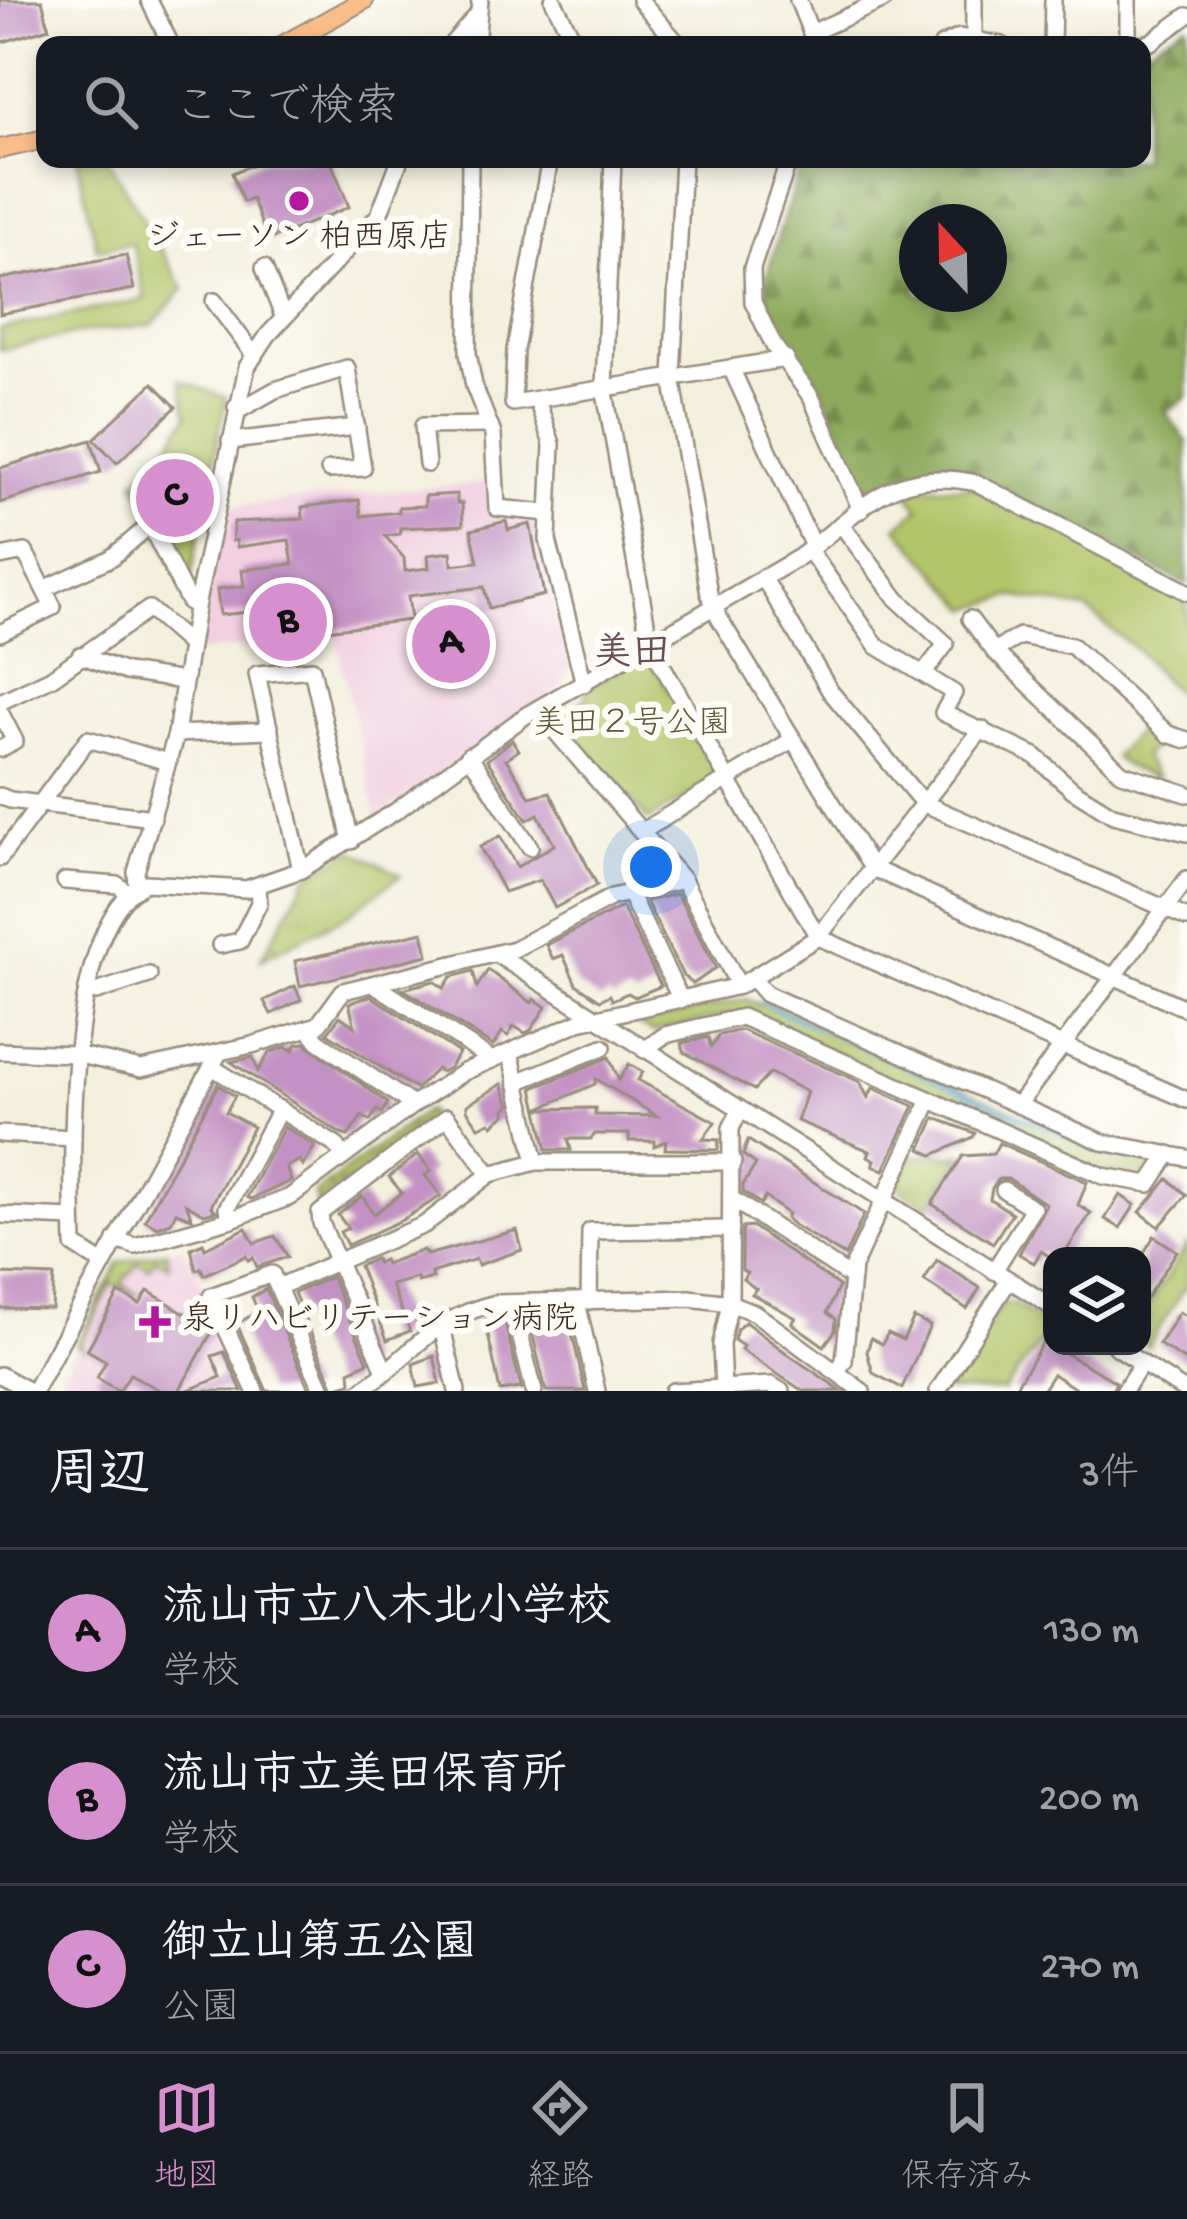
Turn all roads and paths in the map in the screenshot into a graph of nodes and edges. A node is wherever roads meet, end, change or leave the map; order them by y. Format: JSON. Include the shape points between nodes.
{"nodes":[{"id":1,"x":148,"y":0,"type":"edge"},
{"id":2,"x":364,"y":0,"type":"edge"},
{"id":3,"x":554,"y":0,"type":"edge"},
{"id":4,"x":668,"y":0,"type":"edge"},
{"id":5,"x":798,"y":0,"type":"edge"},
{"id":6,"x":884,"y":0,"type":"edge"},
{"id":7,"x":974,"y":0,"type":"edge"},
{"id":8,"x":1052,"y":0,"type":"edge"},
{"id":9,"x":1128,"y":0,"type":"edge"},
{"id":10,"x":643,"y":3,"type":"edge"},
{"id":11,"x":479,"y":7,"type":"edge"},
{"id":12,"x":1187,"y":16,"type":"edge"},
{"id":13,"x":166,"y":36,"type":"edge"},
{"id":14,"x":299,"y":36,"type":"edge"},
{"id":15,"x":458,"y":36,"type":"edge"},
{"id":16,"x":572,"y":36,"type":"edge"},
{"id":17,"x":671,"y":36,"type":"edge"},
{"id":18,"x":813,"y":36,"type":"edge"},
{"id":19,"x":819,"y":36,"type":"edge"},
{"id":20,"x":974,"y":36,"type":"edge"},
{"id":21,"x":1052,"y":36,"type":"edge"},
{"id":22,"x":1128,"y":36,"type":"edge"},
{"id":23,"x":1151,"y":42,"type":"edge"},
{"id":24,"x":36,"y":141,"type":"edge"},
{"id":25,"x":0,"y":149,"type":"edge"},
{"id":26,"x":397,"y":168,"type":"edge"},
{"id":27,"x":470,"y":168,"type":"edge"},
{"id":28,"x":548,"y":168,"type":"edge"},
{"id":29,"x":613,"y":168,"type":"edge"},
{"id":30,"x":683,"y":168,"type":"edge"},
{"id":31,"x":784,"y":168,"type":"edge"},
{"id":32,"x":264,"y":268,"type":"dead end"},
{"id":33,"x":214,"y":301,"type":"dead end"},
{"id":34,"x":284,"y":316,"type":"junction"},
{"id":35,"x":254,"y":355,"type":"junction"},
{"id":36,"x":786,"y":359,"type":"junction"},
{"id":37,"x":731,"y":368,"type":"junction"},
{"id":38,"x":672,"y":377,"type":"junction"},
{"id":39,"x":604,"y":387,"type":"junction"},
{"id":40,"x":537,"y":400,"type":"junction"},
{"id":41,"x":236,"y":407,"type":"junction"},
{"id":42,"x":490,"y":425,"type":"junction"},
{"id":43,"x":357,"y":427,"type":"junction"},
{"id":44,"x":230,"y":441,"type":"junction"},
{"id":45,"x":427,"y":464,"type":"dead end"},
{"id":46,"x":328,"y":470,"type":"dead end"},
{"id":47,"x":861,"y":510,"type":"junction"},
{"id":48,"x":548,"y":513,"type":"junction"},
{"id":49,"x":842,"y":524,"type":"junction"},
{"id":50,"x":810,"y":547,"type":"junction"},
{"id":51,"x":0,"y":557,"type":"edge"},
{"id":52,"x":763,"y":577,"type":"junction"},
{"id":53,"x":44,"y":590,"type":"junction"},
{"id":54,"x":1187,"y":592,"type":"edge"},
{"id":55,"x":196,"y":602,"type":"junction"},
{"id":56,"x":714,"y":607,"type":"junction"},
{"id":57,"x":970,"y":619,"type":"dead end"},
{"id":58,"x":0,"y":633,"type":"edge"},
{"id":59,"x":189,"y":644,"type":"junction"},
{"id":60,"x":650,"y":644,"type":"junction"},
{"id":61,"x":994,"y":651,"type":"junction"},
{"id":62,"x":80,"y":655,"type":"junction"},
{"id":63,"x":924,"y":673,"type":"junction"},
{"id":64,"x":183,"y":680,"type":"junction"},
{"id":65,"x":584,"y":684,"type":"junction"},
{"id":66,"x":0,"y":702,"type":"edge"},
{"id":67,"x":537,"y":710,"type":"junction"},
{"id":68,"x":0,"y":712,"type":"edge"},
{"id":69,"x":982,"y":729,"type":"junction"},
{"id":70,"x":270,"y":730,"type":"junction"},
{"id":71,"x":176,"y":734,"type":"junction"},
{"id":72,"x":792,"y":740,"type":"junction"},
{"id":73,"x":1187,"y":740,"type":"edge"},
{"id":74,"x":0,"y":749,"type":"edge"},
{"id":75,"x":470,"y":755,"type":"junction"},
{"id":76,"x":168,"y":762,"type":"junction"},
{"id":77,"x":727,"y":779,"type":"junction"},
{"id":78,"x":1187,"y":794,"type":"edge"},
{"id":79,"x":0,"y":796,"type":"edge"},
{"id":80,"x":923,"y":803,"type":"junction"},
{"id":81,"x":40,"y":804,"type":"junction"},
{"id":82,"x":153,"y":818,"type":"junction"},
{"id":83,"x":641,"y":832,"type":"junction"},
{"id":84,"x":1187,"y":833,"type":"edge"},
{"id":85,"x":351,"y":841,"type":"junction"},
{"id":86,"x":530,"y":847,"type":"dead end"},
{"id":87,"x":0,"y":858,"type":"edge"},
{"id":88,"x":872,"y":868,"type":"junction"},
{"id":89,"x":301,"y":871,"type":"junction"},
{"id":90,"x":1187,"y":879,"type":"edge"},
{"id":91,"x":683,"y":880,"type":"junction"},
{"id":92,"x":65,"y":881,"type":"dead end"},
{"id":93,"x":258,"y":886,"type":"junction"},
{"id":94,"x":133,"y":890,"type":"junction"},
{"id":95,"x":629,"y":893,"type":"junction"},
{"id":96,"x":1166,"y":909,"type":"junction"},
{"id":97,"x":1187,"y":918,"type":"edge"},
{"id":98,"x":818,"y":937,"type":"junction"},
{"id":99,"x":220,"y":945,"type":"dead end"},
{"id":100,"x":496,"y":954,"type":"junction"},
{"id":101,"x":149,"y":976,"type":"dead end"},
{"id":102,"x":1115,"y":978,"type":"junction"},
{"id":103,"x":746,"y":982,"type":"junction"},
{"id":104,"x":374,"y":984,"type":"junction"},
{"id":105,"x":87,"y":989,"type":"junction"},
{"id":106,"x":681,"y":1000,"type":"junction"},
{"id":107,"x":1187,"y":1009,"type":"edge"},
{"id":108,"x":597,"y":1020,"type":"junction"},
{"id":109,"x":308,"y":1028,"type":"junction"},
{"id":110,"x":1064,"y":1046,"type":"junction"},
{"id":111,"x":603,"y":1047,"type":"dead end"},
{"id":112,"x":644,"y":1050,"type":"junction"},
{"id":113,"x":0,"y":1051,"type":"edge"},
{"id":114,"x":510,"y":1052,"type":"junction"},
{"id":115,"x":75,"y":1054,"type":"junction"},
{"id":116,"x":216,"y":1060,"type":"junction"},
{"id":117,"x":492,"y":1060,"type":"junction"},
{"id":118,"x":517,"y":1082,"type":"junction"},
{"id":119,"x":1187,"y":1100,"type":"edge"},
{"id":120,"x":929,"y":1102,"type":"junction"},
{"id":121,"x":412,"y":1105,"type":"junction"},
{"id":122,"x":1018,"y":1105,"type":"junction"},
{"id":123,"x":280,"y":1109,"type":"junction"},
{"id":124,"x":740,"y":1111,"type":"junction"},
{"id":125,"x":0,"y":1134,"type":"edge"},
{"id":126,"x":73,"y":1138,"type":"junction"},
{"id":127,"x":1168,"y":1154,"type":"junction"},
{"id":128,"x":344,"y":1156,"type":"junction"},
{"id":129,"x":1187,"y":1158,"type":"edge"},
{"id":130,"x":536,"y":1162,"type":"junction"},
{"id":131,"x":733,"y":1162,"type":"junction"},
{"id":132,"x":490,"y":1174,"type":"junction"},
{"id":133,"x":1004,"y":1190,"type":"dead end"},
{"id":134,"x":732,"y":1199,"type":"junction"},
{"id":135,"x":884,"y":1202,"type":"junction"},
{"id":136,"x":0,"y":1215,"type":"edge"},
{"id":137,"x":73,"y":1218,"type":"junction"},
{"id":138,"x":232,"y":1219,"type":"junction"},
{"id":139,"x":731,"y":1229,"type":"junction"},
{"id":140,"x":116,"y":1240,"type":"junction"},
{"id":141,"x":337,"y":1262,"type":"junction"},
{"id":142,"x":102,"y":1263,"type":"junction"},
{"id":143,"x":1001,"y":1276,"type":"junction"},
{"id":144,"x":852,"y":1278,"type":"junction"},
{"id":145,"x":278,"y":1287,"type":"junction"},
{"id":146,"x":583,"y":1301,"type":"junction"},
{"id":147,"x":1043,"y":1302,"type":"edge"},
{"id":148,"x":512,"y":1303,"type":"junction"},
{"id":149,"x":730,"y":1303,"type":"junction"},
{"id":150,"x":441,"y":1323,"type":"junction"},
{"id":151,"x":1129,"y":1355,"type":"edge"},
{"id":152,"x":1142,"y":1363,"type":"junction"},
{"id":153,"x":385,"y":1370,"type":"junction"},
{"id":154,"x":837,"y":1371,"type":"junction"},
{"id":155,"x":0,"y":1375,"type":"edge"},
{"id":156,"x":774,"y":1389,"type":"edge"},
{"id":157,"x":722,"y":1390,"type":"edge"},
{"id":158,"x":32,"y":1391,"type":"edge"},
{"id":159,"x":256,"y":1391,"type":"edge"},
{"id":160,"x":323,"y":1391,"type":"edge"},
{"id":161,"x":360,"y":1391,"type":"edge"},
{"id":162,"x":457,"y":1391,"type":"edge"},
{"id":163,"x":534,"y":1391,"type":"edge"},
{"id":164,"x":597,"y":1391,"type":"edge"},
{"id":165,"x":673,"y":1391,"type":"edge"},
{"id":166,"x":862,"y":1391,"type":"edge"},
{"id":167,"x":938,"y":1391,"type":"edge"},
{"id":168,"x":1124,"y":1391,"type":"edge"},
{"id":169,"x":1185,"y":1391,"type":"edge"}],
"edges":[{"from":1,"to":13,"type":"street"},
{"from":2,"to":14,"type":"main road"},
{"from":3,"to":16,"type":"street"},
{"from":4,"to":10,"type":"street"},
{"from":5,"to":18,"type":"street"},
{"from":6,"to":19,"type":"street"},
{"from":7,"to":20,"type":"street"},
{"from":8,"to":21,"type":"street"},
{"from":9,"to":22,"type":"street"},
{"from":10,"to":17,"type":"street"},
{"from":11,"to":15,"type":"street"},
{"from":12,"to":23,"type":"street"},
{"from":24,"to":25,"type":"main road"},
{"from":26,"to":34,"type":"street","via":[[379,215]]},
{"from":27,"to":42,"type":"street","via":[[468,353]]},
{"from":28,"to":40,"type":"street","via":[[515,350],[513,403]]},
{"from":29,"to":39,"type":"street"},
{"from":30,"to":38,"type":"street"},
{"from":31,"to":36,"type":"street","via":[[752,268],[753,302]]},
{"from":32,"to":34,"type":"street"},
{"from":33,"to":35,"type":"street"},
{"from":34,"to":35,"type":"street"},
{"from":35,"to":41,"type":"street"},
{"from":36,"to":37,"type":"street"},
{"from":36,"to":47,"type":"street"},
{"from":37,"to":38,"type":"street"},
{"from":37,"to":50,"type":"street"},
{"from":38,"to":39,"type":"street"},
{"from":38,"to":56,"type":"street"},
{"from":39,"to":40,"type":"street"},
{"from":39,"to":60,"type":"street"},
{"from":40,"to":48,"type":"street","via":[[552,444]]},
{"from":41,"to":43,"type":"street","via":[[347,368]]},
{"from":41,"to":44,"type":"street"},
{"from":42,"to":45,"type":"street","via":[[423,426]]},
{"from":42,"to":48,"type":"street","via":[[497,508]]},
{"from":43,"to":44,"type":"street"},
{"from":43,"to":46,"type":"street","via":[[363,468]]},
{"from":44,"to":55,"type":"street"},
{"from":47,"to":49,"type":"street"},
{"from":47,"to":54,"type":"street","via":[[916,478],[977,483]]},
{"from":48,"to":65,"type":"street"},
{"from":49,"to":50,"type":"street"},
{"from":49,"to":63,"type":"street","via":[[897,599],[946,644]]},
{"from":50,"to":52,"type":"street"},
{"from":50,"to":63,"type":"street","via":[[877,646]]},
{"from":51,"to":53,"type":"street","via":[[26,553]]},
{"from":52,"to":56,"type":"street"},
{"from":52,"to":80,"type":"street","via":[[830,691]]},
{"from":53,"to":55,"type":"street","via":[[111,558],[150,525],[189,602]]},
{"from":53,"to":58,"type":"street","via":[[53,608]]},
{"from":55,"to":59,"type":"street"},
{"from":56,"to":60,"type":"street"},
{"from":56,"to":72,"type":"street"},
{"from":57,"to":61,"type":"street"},
{"from":59,"to":62,"type":"street","via":[[148,609]]},
{"from":59,"to":64,"type":"street"},
{"from":60,"to":65,"type":"street"},
{"from":60,"to":77,"type":"street"},
{"from":61,"to":73,"type":"street","via":[[1019,636],[1072,646],[1168,734]]},
{"from":61,"to":78,"type":"street","via":[[1122,773]]},
{"from":62,"to":64,"type":"street"},
{"from":62,"to":66,"type":"street"},
{"from":63,"to":69,"type":"street","via":[[955,693],[943,713]]},
{"from":64,"to":71,"type":"street"},
{"from":65,"to":67,"type":"street"},
{"from":67,"to":75,"type":"street"},
{"from":67,"to":83,"type":"street"},
{"from":68,"to":74,"type":"street","via":[[16,741]]},
{"from":69,"to":80,"type":"street"},
{"from":69,"to":84,"type":"street","via":[[1035,756],[1113,815]]},
{"from":70,"to":71,"type":"street"},
{"from":70,"to":85,"type":"street","via":[[256,674],[312,669]]},
{"from":70,"to":89,"type":"street"},
{"from":71,"to":76,"type":"street"},
{"from":72,"to":77,"type":"street"},
{"from":72,"to":88,"type":"street"},
{"from":75,"to":85,"type":"street"},
{"from":75,"to":86,"type":"street"},
{"from":76,"to":81,"type":"street","via":[[88,739]]},
{"from":76,"to":82,"type":"street"},
{"from":77,"to":83,"type":"street"},
{"from":77,"to":98,"type":"street"},
{"from":79,"to":81,"type":"street"},
{"from":80,"to":88,"type":"street"},
{"from":80,"to":96,"type":"street"},
{"from":81,"to":82,"type":"street"},
{"from":81,"to":87,"type":"street"},
{"from":82,"to":94,"type":"street"},
{"from":83,"to":91,"type":"street"},
{"from":85,"to":89,"type":"street"},
{"from":88,"to":98,"type":"street"},
{"from":88,"to":102,"type":"street"},
{"from":89,"to":93,"type":"street"},
{"from":90,"to":96,"type":"street"},
{"from":91,"to":95,"type":"street"},
{"from":91,"to":103,"type":"street"},
{"from":92,"to":94,"type":"street"},
{"from":93,"to":94,"type":"street","via":[[146,883]]},
{"from":93,"to":99,"type":"street","via":[[259,903],[240,940]]},
{"from":94,"to":105,"type":"street","via":[[113,914]]},
{"from":95,"to":100,"type":"street"},
{"from":95,"to":106,"type":"street"},
{"from":96,"to":97,"type":"street"},
{"from":96,"to":102,"type":"street"},
{"from":98,"to":103,"type":"street"},
{"from":98,"to":110,"type":"street"},
{"from":100,"to":104,"type":"street"},
{"from":100,"to":108,"type":"street"},
{"from":101,"to":105,"type":"street"},
{"from":102,"to":107,"type":"street"},
{"from":102,"to":110,"type":"street"},
{"from":103,"to":106,"type":"street"},
{"from":103,"to":122,"type":"street"},
{"from":104,"to":109,"type":"street","via":[[343,991]]},
{"from":104,"to":117,"type":"street"},
{"from":105,"to":115,"type":"street"},
{"from":106,"to":108,"type":"street"},
{"from":108,"to":112,"type":"street"},
{"from":108,"to":114,"type":"street"},
{"from":109,"to":116,"type":"street"},
{"from":109,"to":121,"type":"street"},
{"from":110,"to":119,"type":"street"},
{"from":110,"to":122,"type":"street"},
{"from":111,"to":118,"type":"street"},
{"from":112,"to":120,"type":"street","via":[[665,1036],[742,1017]]},
{"from":112,"to":124,"type":"street"},
{"from":113,"to":115,"type":"street"},
{"from":114,"to":117,"type":"street"},
{"from":114,"to":118,"type":"street"},
{"from":115,"to":116,"type":"street","via":[[141,1070]]},
{"from":115,"to":126,"type":"street"},
{"from":116,"to":123,"type":"street"},
{"from":116,"to":140,"type":"street"},
{"from":117,"to":121,"type":"street"},
{"from":118,"to":130,"type":"street"},
{"from":120,"to":127,"type":"street","via":[[1103,1176],[1149,1184]]},
{"from":120,"to":135,"type":"street"},
{"from":121,"to":128,"type":"street"},
{"from":122,"to":127,"type":"street","via":[[1102,1142]]},
{"from":123,"to":128,"type":"street"},
{"from":123,"to":138,"type":"street","via":[[227,1208]]},
{"from":124,"to":131,"type":"street","via":[[731,1128]]},
{"from":124,"to":135,"type":"street"},
{"from":125,"to":126,"type":"street"},
{"from":126,"to":137,"type":"street"},
{"from":127,"to":129,"type":"street"},
{"from":128,"to":138,"type":"street","via":[[290,1197]]},
{"from":130,"to":131,"type":"street"},
{"from":130,"to":132,"type":"street"},
{"from":131,"to":134,"type":"street"},
{"from":132,"to":141,"type":"street","via":[[424,1225]]},
{"from":132,"to":141,"type":"street","via":[[447,1117],[320,1213]]},
{"from":133,"to":143,"type":"street","via":[[1033,1208]]},
{"from":134,"to":139,"type":"street"},
{"from":134,"to":144,"type":"street"},
{"from":135,"to":143,"type":"street"},
{"from":135,"to":144,"type":"street"},
{"from":136,"to":137,"type":"street"},
{"from":137,"to":142,"type":"street","via":[[74,1246]]},
{"from":138,"to":140,"type":"street","via":[[135,1246]]},
{"from":139,"to":146,"type":"street","via":[[590,1231]]},
{"from":139,"to":149,"type":"street"},
{"from":140,"to":142,"type":"street"},
{"from":141,"to":145,"type":"street"},
{"from":141,"to":153,"type":"street"},
{"from":142,"to":158,"type":"street"},
{"from":143,"to":147,"type":"street"},
{"from":143,"to":167,"type":"street"},
{"from":144,"to":154,"type":"street"},
{"from":145,"to":159,"type":"street","via":[[272,1274],[211,1296]]},
{"from":145,"to":160,"type":"street"},
{"from":146,"to":148,"type":"street"},
{"from":146,"to":149,"type":"street"},
{"from":146,"to":164,"type":"street"},
{"from":148,"to":150,"type":"street"},
{"from":148,"to":163,"type":"street"},
{"from":149,"to":154,"type":"street"},
{"from":149,"to":157,"type":"street"},
{"from":150,"to":153,"type":"street"},
{"from":150,"to":162,"type":"street"},
{"from":151,"to":152,"type":"street"},
{"from":152,"to":168,"type":"street"},
{"from":152,"to":169,"type":"street"},
{"from":153,"to":161,"type":"street"},
{"from":154,"to":166,"type":"street"},
{"from":155,"to":158,"type":"street"},
{"from":156,"to":157,"type":"street"},
{"from":157,"to":165,"type":"street"}]}
